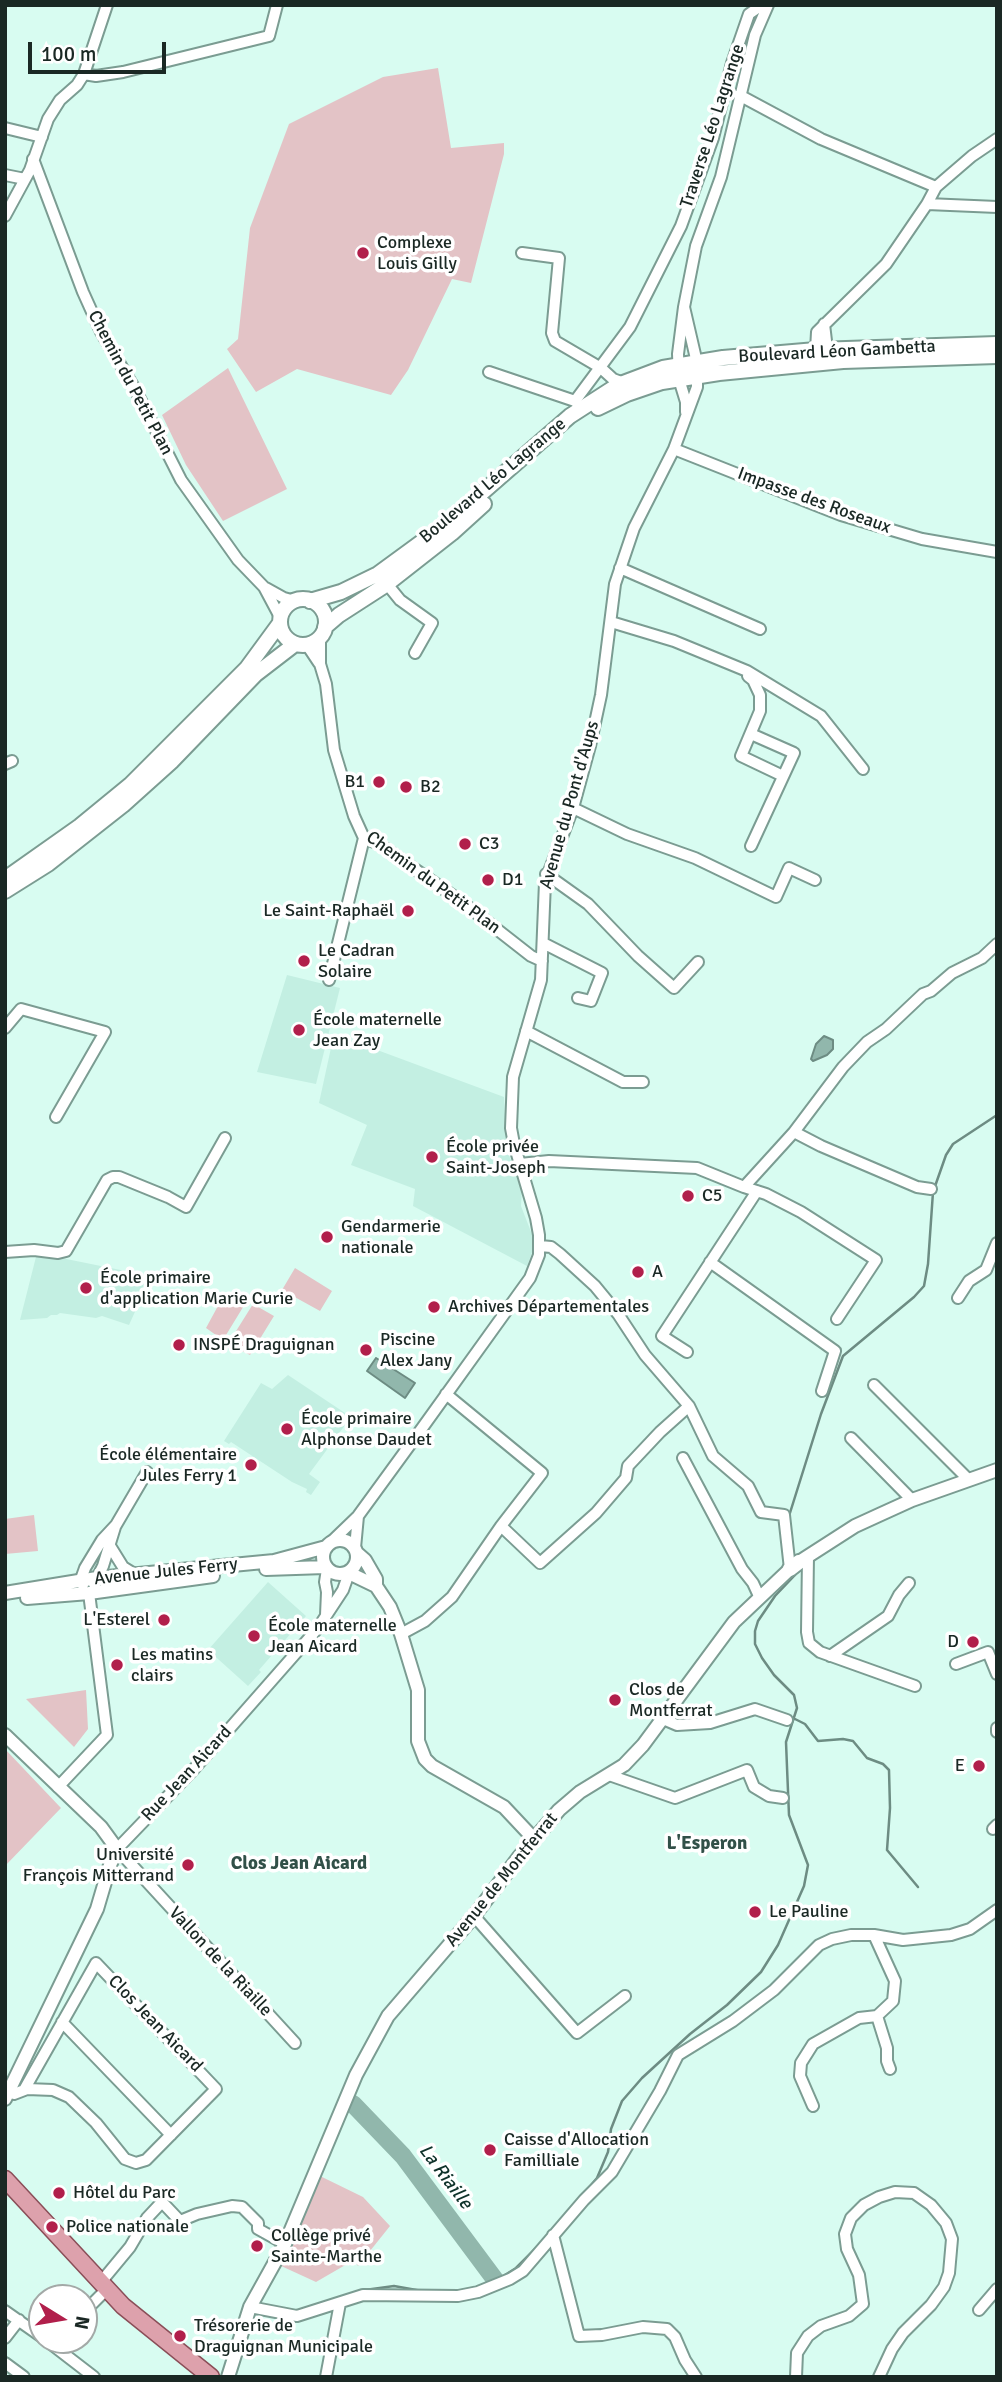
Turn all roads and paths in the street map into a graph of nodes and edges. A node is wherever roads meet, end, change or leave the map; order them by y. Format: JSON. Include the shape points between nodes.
{"nodes":[{"id":1,"x":107,"y":5,"type":"edge"},
{"id":2,"x":276,"y":5,"type":"edge"},
{"id":3,"x":768,"y":5,"type":"edge"},
{"id":4,"x":755,"y":10,"type":"edge"},
{"id":5,"x":744,"y":30,"type":"junction"},
{"id":6,"x":755,"y":35,"type":"junction"},
{"id":7,"x":84,"y":74,"type":"junction"},
{"id":8,"x":739,"y":95,"type":"junction"},
{"id":9,"x":5,"y":128,"type":"edge"},
{"id":10,"x":42,"y":137,"type":"junction"},
{"id":11,"x":997,"y":139,"type":"edge"},
{"id":12,"x":33,"y":159,"type":"junction"},
{"id":13,"x":5,"y":175,"type":"edge"},
{"id":14,"x":25,"y":179,"type":"junction"},
{"id":15,"x":936,"y":187,"type":"junction"},
{"id":16,"x":927,"y":204,"type":"junction"},
{"id":17,"x":997,"y":207,"type":"edge"},
{"id":18,"x":5,"y":216,"type":"edge"},
{"id":19,"x":522,"y":253,"type":"dead end"},
{"id":20,"x":684,"y":307,"type":"junction"},
{"id":21,"x":997,"y":344,"type":"edge"},
{"id":22,"x":824,"y":354,"type":"junction"},
{"id":23,"x":997,"y":356,"type":"edge"},
{"id":24,"x":601,"y":368,"type":"junction"},
{"id":25,"x":697,"y":369,"type":"junction"},
{"id":26,"x":489,"y":372,"type":"dead end"},
{"id":27,"x":679,"y":372,"type":"junction"},
{"id":28,"x":625,"y":388,"type":"junction"},
{"id":29,"x":603,"y":395,"type":"junction"},
{"id":30,"x":578,"y":405,"type":"junction"},
{"id":31,"x":686,"y":415,"type":"junction"},
{"id":32,"x":674,"y":449,"type":"junction"},
{"id":33,"x":997,"y":552,"type":"edge"},
{"id":34,"x":620,"y":568,"type":"junction"},
{"id":35,"x":387,"y":584,"type":"junction"},
{"id":36,"x":264,"y":587,"type":"junction"},
{"id":37,"x":295,"y":601,"type":"junction"},
{"id":38,"x":310,"y":601,"type":"junction"},
{"id":39,"x":280,"y":620,"type":"junction"},
{"id":40,"x":611,"y":622,"type":"junction"},
{"id":41,"x":760,"y":629,"type":"dead end"},
{"id":42,"x":323,"y":632,"type":"junction"},
{"id":43,"x":301,"y":645,"type":"junction"},
{"id":44,"x":415,"y":653,"type":"dead end"},
{"id":45,"x":320,"y":664,"type":"junction"},
{"id":46,"x":732,"y":664,"type":"junction"},
{"id":47,"x":751,"y":734,"type":"junction"},
{"id":48,"x":863,"y":769,"type":"dead end"},
{"id":49,"x":783,"y":776,"type":"junction"},
{"id":50,"x":573,"y":808,"type":"junction"},
{"id":51,"x":364,"y":838,"type":"junction"},
{"id":52,"x":751,"y":846,"type":"dead end"},
{"id":53,"x":547,"y":874,"type":"junction"},
{"id":54,"x":5,"y":879,"type":"edge"},
{"id":55,"x":815,"y":880,"type":"dead end"},
{"id":56,"x":5,"y":891,"type":"edge"},
{"id":57,"x":543,"y":943,"type":"junction"},
{"id":58,"x":997,"y":944,"type":"edge"},
{"id":59,"x":542,"y":961,"type":"junction"},
{"id":60,"x":698,"y":962,"type":"dead end"},
{"id":61,"x":329,"y":980,"type":"dead end"},
{"id":62,"x":578,"y":998,"type":"dead end"},
{"id":63,"x":5,"y":1028,"type":"edge"},
{"id":64,"x":526,"y":1031,"type":"junction"},
{"id":65,"x":643,"y":1082,"type":"dead end"},
{"id":66,"x":56,"y":1117,"type":"dead end"},
{"id":67,"x":794,"y":1132,"type":"junction"},
{"id":68,"x":225,"y":1138,"type":"dead end"},
{"id":69,"x":520,"y":1164,"type":"junction"},
{"id":70,"x":744,"y":1187,"type":"junction"},
{"id":71,"x":931,"y":1189,"type":"dead end"},
{"id":72,"x":757,"y":1191,"type":"junction"},
{"id":73,"x":997,"y":1243,"type":"edge"},
{"id":74,"x":540,"y":1245,"type":"junction"},
{"id":75,"x":5,"y":1252,"type":"edge"},
{"id":76,"x":710,"y":1262,"type":"junction"},
{"id":77,"x":958,"y":1298,"type":"dead end"},
{"id":78,"x":836,"y":1319,"type":"dead end"},
{"id":79,"x":687,"y":1352,"type":"dead end"},
{"id":80,"x":874,"y":1385,"type":"dead end"},
{"id":81,"x":822,"y":1391,"type":"dead end"},
{"id":82,"x":446,"y":1394,"type":"junction"},
{"id":83,"x":689,"y":1406,"type":"junction"},
{"id":84,"x":851,"y":1438,"type":"dead end"},
{"id":85,"x":683,"y":1458,"type":"dead end"},
{"id":86,"x":148,"y":1472,"type":"dead end"},
{"id":87,"x":995,"y":1473,"type":"edge"},
{"id":88,"x":969,"y":1480,"type":"junction"},
{"id":89,"x":912,"y":1500,"type":"junction"},
{"id":90,"x":358,"y":1516,"type":"junction"},
{"id":91,"x":116,"y":1525,"type":"junction"},
{"id":92,"x":500,"y":1526,"type":"junction"},
{"id":93,"x":329,"y":1545,"type":"junction"},
{"id":94,"x":110,"y":1546,"type":"junction"},
{"id":95,"x":356,"y":1550,"type":"junction"},
{"id":96,"x":797,"y":1564,"type":"junction"},
{"id":97,"x":326,"y":1572,"type":"junction"},
{"id":98,"x":349,"y":1573,"type":"junction"},
{"id":99,"x":136,"y":1575,"type":"junction"},
{"id":100,"x":97,"y":1578,"type":"junction"},
{"id":101,"x":80,"y":1582,"type":"junction"},
{"id":102,"x":909,"y":1583,"type":"dead end"},
{"id":103,"x":376,"y":1586,"type":"junction"},
{"id":104,"x":5,"y":1593,"type":"edge"},
{"id":105,"x":89,"y":1593,"type":"junction"},
{"id":106,"x":759,"y":1596,"type":"junction"},
{"id":107,"x":5,"y":1600,"type":"edge"},
{"id":108,"x":326,"y":1618,"type":"junction"},
{"id":109,"x":401,"y":1634,"type":"junction"},
{"id":110,"x":830,"y":1656,"type":"junction"},
{"id":111,"x":956,"y":1664,"type":"dead end"},
{"id":112,"x":997,"y":1674,"type":"edge"},
{"id":113,"x":915,"y":1686,"type":"dead end"},
{"id":114,"x":663,"y":1719,"type":"junction"},
{"id":115,"x":787,"y":1720,"type":"dead end"},
{"id":116,"x":5,"y":1735,"type":"edge"},
{"id":117,"x":609,"y":1775,"type":"junction"},
{"id":118,"x":58,"y":1787,"type":"junction"},
{"id":119,"x":783,"y":1798,"type":"dead end"},
{"id":120,"x":534,"y":1839,"type":"junction"},
{"id":121,"x":117,"y":1849,"type":"junction"},
{"id":122,"x":997,"y":1910,"type":"edge"},
{"id":123,"x":474,"y":1916,"type":"junction"},
{"id":124,"x":874,"y":1935,"type":"junction"},
{"id":125,"x":625,"y":1996,"type":"dead end"},
{"id":126,"x":877,"y":2016,"type":"junction"},
{"id":127,"x":62,"y":2022,"type":"junction"},
{"id":128,"x":295,"y":2043,"type":"dead end"},
{"id":129,"x":890,"y":2069,"type":"dead end"},
{"id":130,"x":24,"y":2090,"type":"junction"},
{"id":131,"x":7,"y":2095,"type":"edge"},
{"id":132,"x":813,"y":2106,"type":"dead end"},
{"id":133,"x":171,"y":2135,"type":"junction"},
{"id":134,"x":5,"y":2179,"type":"edge"},
{"id":135,"x":553,"y":2235,"type":"junction"},
{"id":136,"x":285,"y":2244,"type":"junction"},
{"id":137,"x":104,"y":2285,"type":"junction"},
{"id":138,"x":997,"y":2289,"type":"edge"},
{"id":139,"x":98,"y":2293,"type":"edge"},
{"id":140,"x":340,"y":2303,"type":"junction"},
{"id":141,"x":250,"y":2307,"type":"junction"},
{"id":142,"x":979,"y":2310,"type":"dead end"},
{"id":143,"x":5,"y":2311,"type":"edge"},
{"id":144,"x":19,"y":2320,"type":"junction"},
{"id":145,"x":28,"y":2327,"type":"edge"},
{"id":146,"x":5,"y":2338,"type":"edge"},
{"id":147,"x":64,"y":2354,"type":"edge"},
{"id":148,"x":5,"y":2363,"type":"edge"},
{"id":149,"x":24,"y":2377,"type":"edge"},
{"id":150,"x":94,"y":2377,"type":"edge"},
{"id":151,"x":211,"y":2377,"type":"edge"},
{"id":152,"x":228,"y":2377,"type":"edge"},
{"id":153,"x":326,"y":2377,"type":"edge"},
{"id":154,"x":696,"y":2377,"type":"edge"},
{"id":155,"x":796,"y":2377,"type":"edge"},
{"id":156,"x":878,"y":2377,"type":"edge"}],
"edges":[{"from":1,"to":7,"type":"street"},
{"from":2,"to":7,"type":"street","via":[[269,36],[123,72]]},
{"from":3,"to":4,"type":"street"},
{"from":4,"to":5,"type":"street","name":"Traverse Léo Lagrange"},
{"from":4,"to":6,"type":"street","name":"Avenue du Pont d'Aups"},
{"from":5,"to":6,"type":"street","via":[[748,37]]},
{"from":5,"to":8,"type":"street","name":"Avenue du Pont d'Aups"},
{"from":5,"to":24,"type":"street","name":"Traverse Léo Lagrange","via":[[713,138],[681,226],[639,310]]},
{"from":6,"to":8,"type":"street","name":"Avenue du Pont d'Aups"},
{"from":7,"to":10,"type":"street","via":[[60,100]]},
{"from":8,"to":15,"type":"street","via":[[821,139]]},
{"from":8,"to":20,"type":"street","name":"Avenue du Pont d'Aups","via":[[721,177],[696,246]]},
{"from":9,"to":10,"type":"street"},
{"from":10,"to":12,"type":"street"},
{"from":11,"to":15,"type":"street"},
{"from":12,"to":14,"type":"street"},
{"from":12,"to":36,"type":"street","name":"Chemin du Petit Plan","via":[[101,332],[181,480],[238,560]]},
{"from":13,"to":14,"type":"street"},
{"from":14,"to":18,"type":"street"},
{"from":15,"to":16,"type":"street"},
{"from":16,"to":17,"type":"street"},
{"from":16,"to":22,"type":"street","via":[[886,264],[824,324]]},
{"from":19,"to":24,"type":"street","via":[[559,258],[555,341]]},
{"from":20,"to":25,"type":"street","name":"Avenue du Pont d'Aups"},
{"from":20,"to":27,"type":"street","name":"Avenue du Pont d'Aups"},
{"from":21,"to":22,"type":"main road","name":"Boulevard Léon Gambetta"},
{"from":22,"to":23,"type":"main road","name":"Boulevard Léon Gambetta"},
{"from":22,"to":25,"type":"main road","name":"Boulevard Léon Gambetta","via":[[762,355]]},
{"from":22,"to":25,"type":"main road","name":"Boulevard Léon Gambetta","via":[[755,369]]},
{"from":24,"to":28,"type":"street"},
{"from":24,"to":29,"type":"street"},
{"from":24,"to":30,"type":"street","name":"Traverse Léo Lagrange"},
{"from":25,"to":27,"type":"main road","name":"Boulevard Léon Gambetta"},
{"from":25,"to":31,"type":"street","name":"Avenue du Pont d'Aups","via":[[697,387]]},
{"from":26,"to":30,"type":"street"},
{"from":27,"to":28,"type":"main road","name":"Boulevard Léo Lagrange"},
{"from":27,"to":31,"type":"street","name":"Avenue du Pont d'Aups"},
{"from":28,"to":29,"type":"main road","name":"Boulevard Léo Lagrange"},
{"from":28,"to":35,"type":"main road","name":"Boulevard Léo Lagrange","via":[[551,441],[452,533]]},
{"from":29,"to":30,"type":"main road","name":"Boulevard Léo Lagrange"},
{"from":30,"to":38,"type":"main road","name":"Boulevard Léo Lagrange","via":[[445,525],[377,573],[341,592]]},
{"from":31,"to":32,"type":"street","name":"Avenue du Pont d'Aups"},
{"from":32,"to":33,"type":"street","name":"Impasse des Roseaux","via":[[841,515],[922,539]]},
{"from":32,"to":34,"type":"street","name":"Avenue du Pont d'Aups","via":[[634,528]]},
{"from":34,"to":40,"type":"street","name":"Avenue du Pont d'Aups"},
{"from":34,"to":41,"type":"street"},
{"from":35,"to":42,"type":"main road","name":"Boulevard Léo Lagrange","via":[[339,615]]},
{"from":35,"to":44,"type":"street","via":[[400,600],[432,623]]},
{"from":36,"to":37,"type":"street","name":"Chemin du Petit Plan"},
{"from":36,"to":39,"type":"street","name":"Chemin du Petit Plan"},
{"from":37,"to":38,"type":"main road"},
{"from":37,"to":39,"type":"main road"},
{"from":38,"to":42,"type":"main road","via":[[321,608],[326,621]]},
{"from":39,"to":43,"type":"main road","via":[[284,636]]},
{"from":39,"to":54,"type":"main road","via":[[247,668],[138,778]]},
{"from":40,"to":46,"type":"street"},
{"from":40,"to":50,"type":"street","name":"Avenue du Pont d'Aups","via":[[601,695]]},
{"from":42,"to":43,"type":"main road"},
{"from":42,"to":45,"type":"street","name":"Chemin du Petit Plan"},
{"from":43,"to":45,"type":"street","name":"Chemin du Petit Plan"},
{"from":43,"to":56,"type":"main road","via":[[256,674],[123,805],[48,864]]},
{"from":45,"to":51,"type":"street","name":"Chemin du Petit Plan","via":[[334,750]]},
{"from":46,"to":47,"type":"street","via":[[753,680],[760,695],[760,711]]},
{"from":46,"to":48,"type":"street","via":[[821,716]]},
{"from":47,"to":49,"type":"street","via":[[741,756]]},
{"from":47,"to":49,"type":"street","via":[[794,753]]},
{"from":49,"to":52,"type":"street"},
{"from":50,"to":53,"type":"street","name":"Avenue du Pont d'Aups"},
{"from":50,"to":55,"type":"street","via":[[776,897],[789,868]]},
{"from":51,"to":59,"type":"street","name":"Chemin du Petit Plan","via":[[379,844]]},
{"from":51,"to":61,"type":"street"},
{"from":53,"to":57,"type":"street","name":"Avenue du Pont d'Aups"},
{"from":53,"to":60,"type":"street","via":[[588,904],[674,988]]},
{"from":57,"to":59,"type":"street","name":"Avenue du Pont d'Aups"},
{"from":57,"to":62,"type":"street","via":[[602,973],[591,1001]]},
{"from":58,"to":67,"type":"street","via":[[982,958],[952,973],[867,1042]]},
{"from":59,"to":64,"type":"street","name":"Avenue du Pont d'Aups"},
{"from":63,"to":66,"type":"street","via":[[21,1009],[105,1032]]},
{"from":64,"to":65,"type":"street","via":[[624,1082]]},
{"from":64,"to":69,"type":"street","name":"Avenue du Pont d'Aups","via":[[511,1092]]},
{"from":67,"to":70,"type":"street"},
{"from":67,"to":71,"type":"street","via":[[917,1187]]},
{"from":68,"to":75,"type":"street","via":[[186,1207],[113,1177],[66,1251]]},
{"from":69,"to":70,"type":"street","via":[[550,1161],[696,1168]]},
{"from":69,"to":74,"type":"street","name":"Avenue du Pont d'Aups"},
{"from":70,"to":72,"type":"street"},
{"from":72,"to":76,"type":"street"},
{"from":72,"to":78,"type":"street","via":[[801,1212],[876,1260]]},
{"from":73,"to":77,"type":"street","via":[[986,1270],[968,1281]]},
{"from":74,"to":82,"type":"street","via":[[530,1278]]},
{"from":74,"to":83,"type":"street","via":[[551,1247],[594,1286]]},
{"from":76,"to":79,"type":"street","via":[[662,1336]]},
{"from":76,"to":81,"type":"street","via":[[835,1351]]},
{"from":80,"to":88,"type":"street"},
{"from":82,"to":90,"type":"street"},
{"from":82,"to":92,"type":"street","via":[[542,1472]]},
{"from":83,"to":92,"type":"street","via":[[628,1466],[626,1478],[596,1513],[540,1563]]},
{"from":83,"to":96,"type":"street","via":[[713,1456],[748,1486],[761,1511],[784,1516]]},
{"from":84,"to":89,"type":"street"},
{"from":85,"to":106,"type":"street"},
{"from":86,"to":91,"type":"street"},
{"from":87,"to":88,"type":"street","name":"Avenue de Montferrat"},
{"from":88,"to":89,"type":"street","name":"Avenue de Montferrat"},
{"from":89,"to":96,"type":"street","name":"Avenue de Montferrat","via":[[855,1526]]},
{"from":90,"to":93,"type":"street"},
{"from":90,"to":95,"type":"street"},
{"from":91,"to":94,"type":"street"},
{"from":91,"to":101,"type":"street","via":[[96,1550]]},
{"from":92,"to":109,"type":"street","via":[[452,1597],[425,1621]]},
{"from":93,"to":95,"type":"street","via":[[344,1540]]},
{"from":93,"to":97,"type":"street","via":[[323,1559]]},
{"from":93,"to":99,"type":"street","name":"Avenue Jules Ferry","via":[[274,1561]]},
{"from":94,"to":99,"type":"street","via":[[121,1565]]},
{"from":94,"to":100,"type":"street"},
{"from":95,"to":98,"type":"street","via":[[356,1564]]},
{"from":95,"to":103,"type":"street"},
{"from":96,"to":106,"type":"street","name":"Avenue de Montferrat"},
{"from":96,"to":110,"type":"street","via":[[807,1638],[814,1649]]},
{"from":97,"to":98,"type":"street"},
{"from":97,"to":105,"type":"street","name":"Avenue Jules Ferry","via":[[270,1569]]},
{"from":97,"to":108,"type":"street"},
{"from":98,"to":103,"type":"street"},
{"from":98,"to":108,"type":"street","name":"Rue Jean Aicard"},
{"from":99,"to":100,"type":"street","name":"Avenue Jules Ferry"},
{"from":100,"to":101,"type":"street","name":"Avenue Jules Ferry"},
{"from":100,"to":105,"type":"street"},
{"from":101,"to":104,"type":"street","name":"Avenue Jules Ferry"},
{"from":101,"to":105,"type":"street"},
{"from":102,"to":110,"type":"street","via":[[888,1616]]},
{"from":103,"to":109,"type":"street"},
{"from":105,"to":107,"type":"street","name":"Avenue Jules Ferry"},
{"from":105,"to":118,"type":"street","via":[[107,1735]]},
{"from":106,"to":114,"type":"street","name":"Avenue de Montferrat","via":[[734,1622]]},
{"from":108,"to":121,"type":"street","name":"Rue Jean Aicard"},
{"from":109,"to":120,"type":"street","via":[[418,1690],[418,1741],[425,1759],[504,1807]]},
{"from":110,"to":113,"type":"street"},
{"from":111,"to":112,"type":"street","via":[[988,1652]]},
{"from":114,"to":115,"type":"street","via":[[677,1725],[710,1723],[755,1709]]},
{"from":114,"to":117,"type":"street","name":"Avenue de Montferrat","via":[[628,1762]]},
{"from":116,"to":118,"type":"street"},
{"from":117,"to":119,"type":"street","via":[[675,1798],[747,1770],[754,1787]]},
{"from":117,"to":120,"type":"street","name":"Avenue de Montferrat","via":[[580,1792]]},
{"from":118,"to":121,"type":"street"},
{"from":120,"to":123,"type":"street","name":"Avenue de Montferrat"},
{"from":121,"to":128,"type":"street","name":"Vallon de la Riaille"},
{"from":121,"to":131,"type":"street","name":"Rue Jean Aicard","via":[[97,1909]]},
{"from":122,"to":124,"type":"street","via":[[970,1929],[951,1935],[903,1940]]},
{"from":123,"to":125,"type":"street","via":[[577,2033]]},
{"from":123,"to":136,"type":"street","name":"Avenue de Montferrat","via":[[388,2016],[371,2045]]},
{"from":124,"to":126,"type":"street","via":[[896,1991],[893,2001]]},
{"from":124,"to":135,"type":"street","via":[[850,1935],[819,1945],[774,1990],[678,2055],[612,2172]]},
{"from":126,"to":129,"type":"street"},
{"from":126,"to":132,"type":"street","via":[[859,2018],[813,2044],[800,2076]]},
{"from":127,"to":130,"type":"street","name":"Clos Jean Aicard"},
{"from":127,"to":133,"type":"street"},
{"from":127,"to":133,"type":"street","name":"Clos Jean Aicard","via":[[96,1963],[216,2089]]},
{"from":130,"to":131,"type":"street","name":"Clos Jean Aicard"},
{"from":130,"to":133,"type":"street","name":"Clos Jean Aicard","via":[[53,2090],[69,2097],[125,2159],[136,2163],[146,2160]]},
{"from":134,"to":137,"type":"main road"},
{"from":135,"to":140,"type":"street","via":[[523,2271],[478,2292],[363,2295]]},
{"from":135,"to":154,"type":"street","via":[[579,2336],[643,2327],[667,2329]]},
{"from":136,"to":137,"type":"street","via":[[258,2229],[243,2207],[180,2221],[162,2202]]},
{"from":136,"to":141,"type":"street","name":"Avenue de Montferrat"},
{"from":137,"to":139,"type":"street"},
{"from":137,"to":151,"type":"main road","via":[[123,2306]]},
{"from":138,"to":142,"type":"street"},
{"from":140,"to":141,"type":"street","via":[[297,2316]]},
{"from":140,"to":153,"type":"street"},
{"from":141,"to":152,"type":"street","name":"Avenue de Montferrat"},
{"from":143,"to":144,"type":"street"},
{"from":144,"to":145,"type":"street"},
{"from":144,"to":146,"type":"street"},
{"from":147,"to":150,"type":"street"},
{"from":148,"to":149,"type":"street"},
{"from":155,"to":156,"type":"street","via":[[797,2353],[807,2336],[863,2304],[859,2274],[847,2249],[845,2234],[851,2218],[879,2197],[914,2193],[946,2223],[952,2239],[949,2273],[931,2305],[892,2349]]}]}
